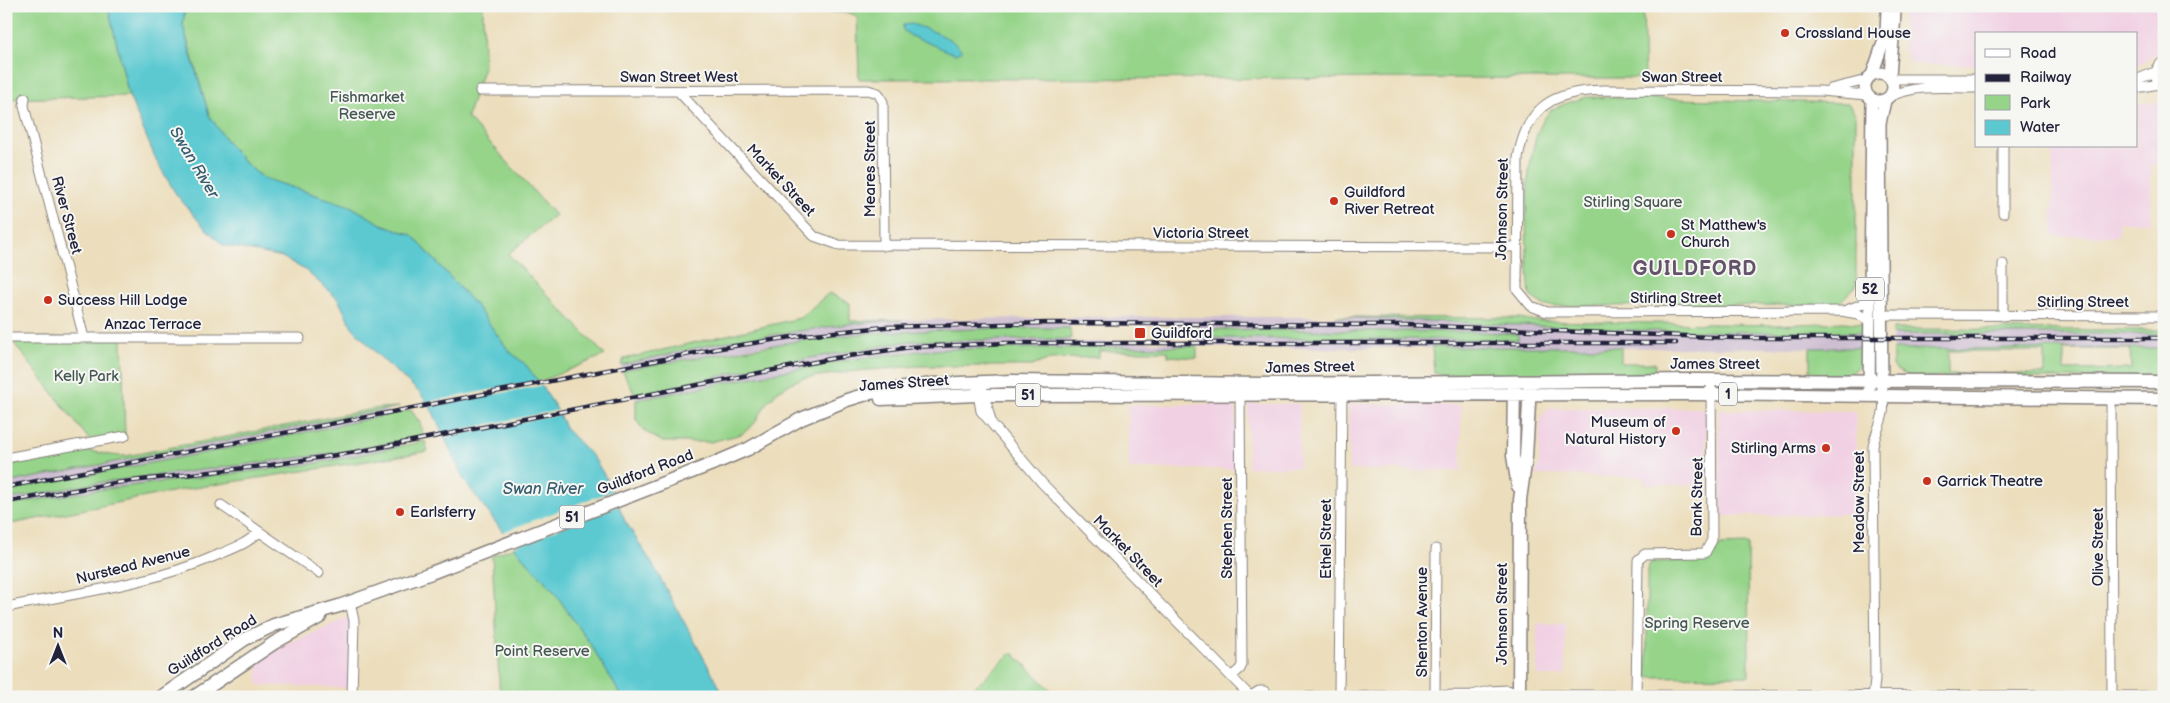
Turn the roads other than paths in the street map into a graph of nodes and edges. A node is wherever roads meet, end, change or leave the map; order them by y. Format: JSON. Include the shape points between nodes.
{"nodes":[{"id":1,"x":1887,"y":6,"type":"edge"},
{"id":2,"x":1894,"y":6,"type":"edge"},
{"id":3,"x":2164,"y":61,"type":"edge"},
{"id":4,"x":2155,"y":72,"type":"junction"},
{"id":5,"x":1869,"y":78,"type":"junction"},
{"id":6,"x":1891,"y":78,"type":"junction"},
{"id":7,"x":1975,"y":79,"type":"edge"},
{"id":8,"x":2138,"y":79,"type":"edge"},
{"id":9,"x":2161,"y":86,"type":"edge"},
{"id":10,"x":1975,"y":88,"type":"edge"},
{"id":11,"x":2138,"y":88,"type":"edge"},
{"id":12,"x":678,"y":90,"type":"junction"},
{"id":13,"x":480,"y":91,"type":"dead end"},
{"id":14,"x":1820,"y":91,"type":"junction"},
{"id":15,"x":878,"y":94,"type":"joint"},
{"id":16,"x":1870,"y":97,"type":"junction"},
{"id":17,"x":25,"y":98,"type":"dead end"},
{"id":18,"x":1888,"y":98,"type":"junction"},
{"id":19,"x":1547,"y":103,"type":"joint"},
{"id":20,"x":2003,"y":148,"type":"edge"},
{"id":21,"x":2003,"y":213,"type":"dead end"},
{"id":22,"x":884,"y":246,"type":"junction"},
{"id":23,"x":1517,"y":247,"type":"junction"},
{"id":24,"x":2003,"y":264,"type":"dead end"},
{"id":25,"x":1520,"y":293,"type":"joint"},
{"id":26,"x":1870,"y":298,"type":"junction"},
{"id":27,"x":1841,"y":312,"type":"junction"},
{"id":28,"x":1882,"y":315,"type":"junction"},
{"id":29,"x":2003,"y":316,"type":"junction"},
{"id":30,"x":2164,"y":316,"type":"edge"},
{"id":31,"x":1870,"y":322,"type":"junction"},
{"id":32,"x":8,"y":336,"type":"edge"},
{"id":33,"x":84,"y":338,"type":"junction"},
{"id":34,"x":300,"y":338,"type":"dead end"},
{"id":35,"x":1711,"y":380,"type":"junction"},
{"id":36,"x":1530,"y":381,"type":"junction"},
{"id":37,"x":1031,"y":382,"type":"junction"},
{"id":38,"x":1869,"y":382,"type":"junction"},
{"id":39,"x":1882,"y":382,"type":"junction"},
{"id":40,"x":2164,"y":382,"type":"edge"},
{"id":41,"x":1223,"y":384,"type":"junction"},
{"id":42,"x":1514,"y":388,"type":"junction"},
{"id":43,"x":980,"y":389,"type":"junction"},
{"id":44,"x":1342,"y":389,"type":"junction"},
{"id":45,"x":1530,"y":394,"type":"junction"},
{"id":46,"x":1711,"y":394,"type":"junction"},
{"id":47,"x":1089,"y":395,"type":"junction"},
{"id":48,"x":1240,"y":396,"type":"junction"},
{"id":49,"x":1869,"y":396,"type":"junction"},
{"id":50,"x":1882,"y":396,"type":"junction"},
{"id":51,"x":2111,"y":398,"type":"junction"},
{"id":52,"x":2164,"y":398,"type":"edge"},
{"id":53,"x":818,"y":412,"type":"joint"},
{"id":54,"x":125,"y":436,"type":"dead end"},
{"id":55,"x":6,"y":458,"type":"edge"},
{"id":56,"x":1520,"y":500,"type":"junction"},
{"id":57,"x":221,"y":504,"type":"dead end"},
{"id":58,"x":259,"y":532,"type":"junction"},
{"id":59,"x":1436,"y":549,"type":"dead end"},
{"id":60,"x":319,"y":574,"type":"dead end"},
{"id":61,"x":344,"y":604,"type":"junction"},
{"id":62,"x":6,"y":607,"type":"edge"},
{"id":63,"x":1231,"y":677,"type":"junction"},
{"id":64,"x":1339,"y":695,"type":"junction"},
{"id":65,"x":1435,"y":695,"type":"junction"},
{"id":66,"x":2112,"y":695,"type":"junction"},
{"id":67,"x":1250,"y":696,"type":"edge"},
{"id":68,"x":1519,"y":696,"type":"edge"},
{"id":69,"x":1636,"y":696,"type":"edge"},
{"id":70,"x":2164,"y":696,"type":"edge"},
{"id":71,"x":161,"y":697,"type":"edge"},
{"id":72,"x":194,"y":697,"type":"edge"},
{"id":73,"x":352,"y":697,"type":"edge"},
{"id":74,"x":1270,"y":697,"type":"edge"},
{"id":75,"x":1306,"y":697,"type":"edge"},
{"id":76,"x":1873,"y":697,"type":"edge"}],
"edges":[{"from":1,"to":5,"type":"main road","number":"52","via":[[1886,34]]},
{"from":2,"to":6,"type":"main road","number":"52"},
{"from":3,"to":4,"type":"street"},
{"from":4,"to":8,"type":"street"},
{"from":4,"to":9,"type":"street"},
{"from":5,"to":6,"type":"main road","via":[[1880,73]]},
{"from":5,"to":14,"type":"street","name":"Swan Street"},
{"from":5,"to":16,"type":"main road","number":"52","via":[[1865,88]]},
{"from":6,"to":7,"type":"street"},
{"from":6,"to":18,"type":"main road","number":"52","via":[[1894,89]]},
{"from":9,"to":11,"type":"street"},
{"from":10,"to":18,"type":"street","via":[[1919,88],[1901,91]]},
{"from":12,"to":13,"type":"street","name":"Swan Street West"},
{"from":12,"to":15,"type":"street","name":"Swan Street West","via":[[868,90]]},
{"from":12,"to":22,"type":"street","name":"Market Street","via":[[814,236],[839,245]]},
{"from":14,"to":16,"type":"street","name":"Swan Street"},
{"from":14,"to":19,"type":"street","name":"Swan Street","via":[[1588,90],[1565,94]]},
{"from":15,"to":22,"type":"street","name":"Meares Street","via":[[883,102]]},
{"from":16,"to":18,"type":"main road"},
{"from":16,"to":26,"type":"main road","number":"52"},
{"from":17,"to":33,"type":"street","name":"River Street","via":[[24,106]]},
{"from":18,"to":28,"type":"main road","name":"Meadow Street","number":"52","via":[[1880,132]]},
{"from":19,"to":23,"type":"street","name":"Johnson Street","via":[[1530,121],[1521,143]]},
{"from":20,"to":21,"type":"street"},
{"from":22,"to":23,"type":"street","name":"Victoria Street"},
{"from":23,"to":25,"type":"street","name":"Johnson Street","via":[[1517,289]]},
{"from":24,"to":29,"type":"street"},
{"from":25,"to":27,"type":"street","name":"Stirling Street","via":[[1531,306],[1552,312]]},
{"from":26,"to":27,"type":"street","name":"Stirling Street"},
{"from":26,"to":31,"type":"main road","number":"52"},
{"from":27,"to":31,"type":"street","name":"Stirling Street","via":[[1858,314]]},
{"from":28,"to":29,"type":"street","name":"Stirling Street"},
{"from":28,"to":39,"type":"main road","name":"Meadow Street","number":"52"},
{"from":29,"to":30,"type":"street","name":"Stirling Street"},
{"from":31,"to":38,"type":"main road","number":"52"},
{"from":32,"to":33,"type":"street","name":"Anzac Terrace"},
{"from":33,"to":34,"type":"street","name":"Anzac Terrace"},
{"from":35,"to":36,"type":"highway","name":"James Street","number":"1"},
{"from":35,"to":38,"type":"highway","name":"James Street","number":"1"},
{"from":35,"to":46,"type":"street","name":"Bank Street"},
{"from":36,"to":42,"type":"highway","name":"James Street","number":"1"},
{"from":36,"to":45,"type":"highway","name":"Johnson Street"},
{"from":37,"to":41,"type":"highway","name":"James Street","number":"51"},
{"from":37,"to":43,"type":"highway","name":"James Street","number":"51"},
{"from":37,"to":47,"type":"highway","via":[[1040,392]]},
{"from":38,"to":39,"type":"highway","name":"James Street","number":"1"},
{"from":38,"to":49,"type":"main road","number":"52"},
{"from":39,"to":40,"type":"highway","name":"James Street","number":"1"},
{"from":39,"to":50,"type":"main road","name":"Meadow Street","number":"52"},
{"from":41,"to":44,"type":"highway","name":"James Street","number":"51"},
{"from":41,"to":48,"type":"street","via":[[1236,388]]},
{"from":42,"to":44,"type":"highway","name":"James Street","number":"51"},
{"from":42,"to":45,"type":"highway","name":"James Street","number":"51"},
{"from":42,"to":56,"type":"highway","name":"Johnson Street","via":[[1513,456]]},
{"from":43,"to":47,"type":"highway","name":"James Street","number":"51"},
{"from":43,"to":53,"type":"highway","name":"James Street","number":"51","via":[[874,399]]},
{"from":43,"to":63,"type":"street","name":"Market Street","via":[[991,421],[1042,483]]},
{"from":44,"to":48,"type":"highway","name":"James Street","number":"51"},
{"from":44,"to":64,"type":"street","name":"Ethel Street"},
{"from":45,"to":46,"type":"highway","name":"James Street","number":"1"},
{"from":45,"to":56,"type":"highway","name":"Johnson Street"},
{"from":46,"to":49,"type":"highway","name":"James Street","number":"1"},
{"from":46,"to":69,"type":"street","name":"Bank Street","via":[[1712,540],[1705,553],[1645,554],[1638,560]]},
{"from":47,"to":48,"type":"highway","name":"James Street","number":"51"},
{"from":48,"to":63,"type":"street","name":"Stephen Street","via":[[1242,665]]},
{"from":49,"to":50,"type":"highway","name":"James Street","number":"1"},
{"from":50,"to":51,"type":"highway","name":"James Street","number":"1"},
{"from":50,"to":76,"type":"street","name":"Meadow Street","via":[[1882,421],[1874,436],[1876,680]]},
{"from":51,"to":52,"type":"highway","name":"James Street","number":"1"},
{"from":51,"to":66,"type":"street","name":"Olive Street"},
{"from":53,"to":61,"type":"highway","name":"Guildford Road","number":"51","via":[[715,463]]},
{"from":54,"to":55,"type":"street"},
{"from":56,"to":68,"type":"highway","name":"Johnson Street"},
{"from":57,"to":58,"type":"street"},
{"from":58,"to":60,"type":"street"},
{"from":58,"to":62,"type":"street","name":"Nurstead Avenue","via":[[249,542],[166,573]]},
{"from":59,"to":65,"type":"street","name":"Shenton Avenue"},
{"from":61,"to":71,"type":"highway","name":"Guildford Road","number":"51","via":[[274,625],[246,639]]},
{"from":61,"to":72,"type":"highway","name":"Guildford Road","number":"51","via":[[274,643]]},
{"from":61,"to":73,"type":"street","via":[[354,621]]},
{"from":63,"to":67,"type":"street","name":"Market Street"},
{"from":64,"to":65,"type":"street"},
{"from":64,"to":75,"type":"street"},
{"from":65,"to":68,"type":"street","via":[[1472,695],[1489,690],[1508,690]]},
{"from":66,"to":70,"type":"street"},
{"from":66,"to":76,"type":"street"},
{"from":67,"to":74,"type":"street","via":[[1259,690]]},
{"from":68,"to":69,"type":"street"},
{"from":69,"to":76,"type":"street"}]}
